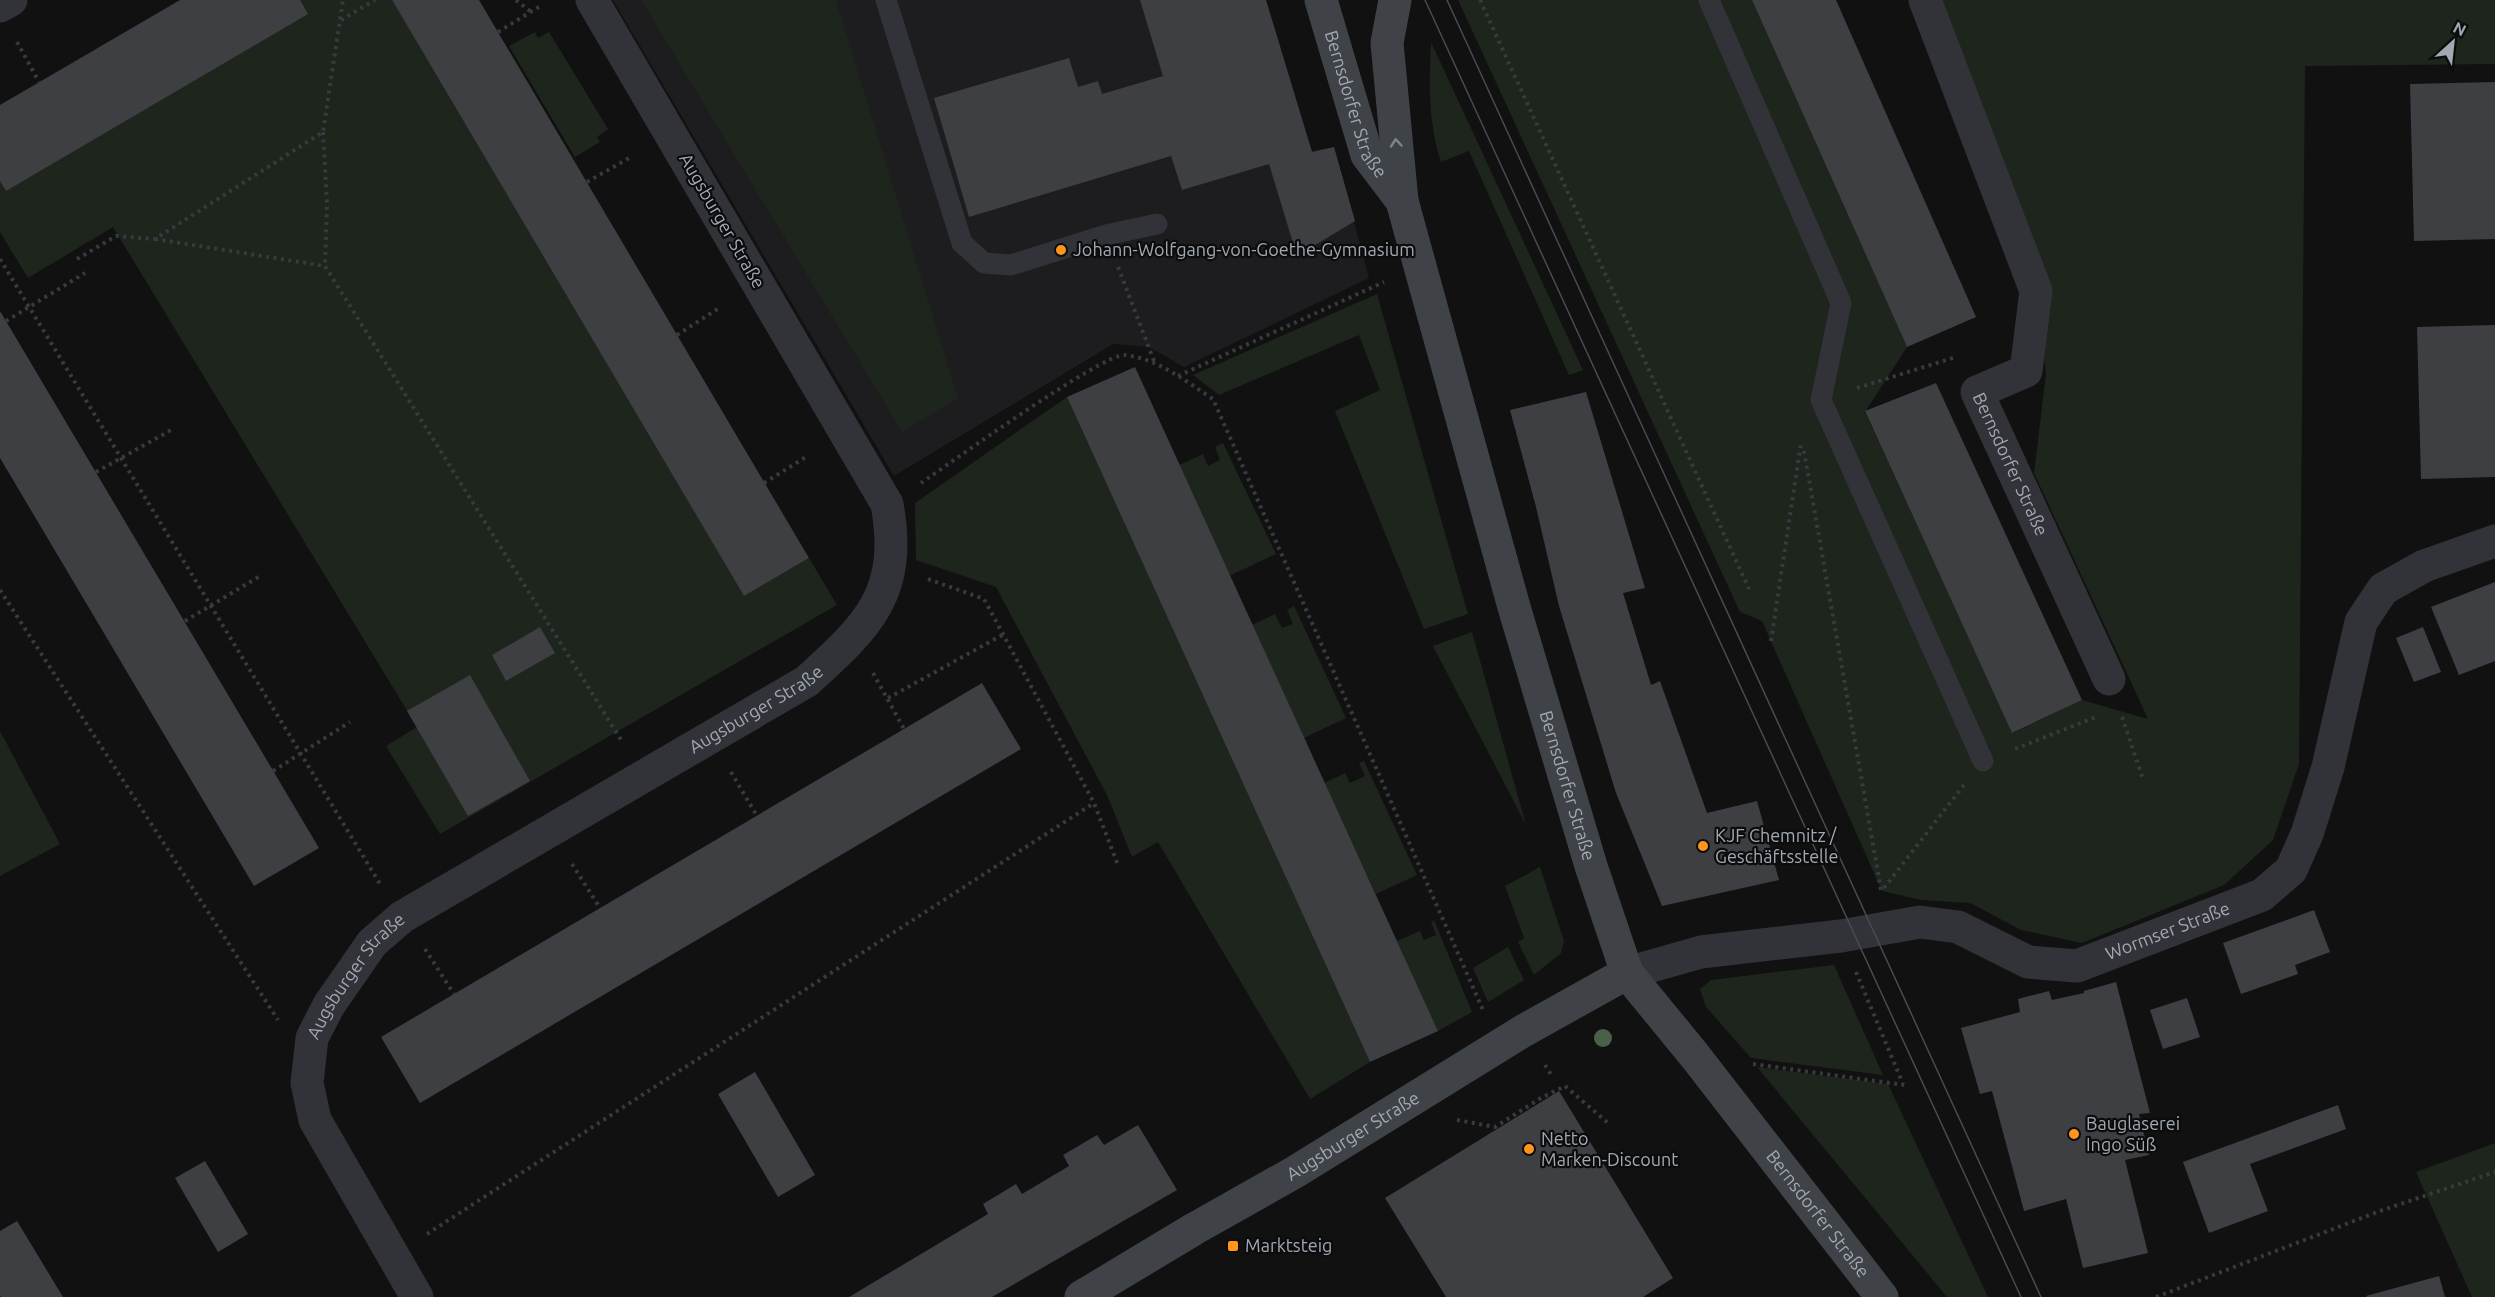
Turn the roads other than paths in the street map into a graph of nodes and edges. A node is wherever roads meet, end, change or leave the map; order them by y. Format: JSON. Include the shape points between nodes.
{"nodes":[{"id":1,"x":11,"y":0,"type":"edge"},
{"id":2,"x":592,"y":0,"type":"edge"},
{"id":3,"x":886,"y":0,"type":"edge"},
{"id":4,"x":1322,"y":0,"type":"edge"},
{"id":5,"x":1395,"y":0,"type":"edge"},
{"id":6,"x":1709,"y":0,"type":"edge"},
{"id":7,"x":1925,"y":0,"type":"edge"},
{"id":8,"x":0,"y":6,"type":"edge"},
{"id":9,"x":1402,"y":201,"type":"junction"},
{"id":10,"x":1156,"y":224,"type":"dead end"},
{"id":11,"x":2495,"y":541,"type":"edge"},
{"id":12,"x":2109,"y":679,"type":"road end"},
{"id":13,"x":1983,"y":761,"type":"dead end"},
{"id":14,"x":1627,"y":973,"type":"junction"},
{"id":15,"x":417,"y":1297,"type":"edge"},
{"id":16,"x":1081,"y":1297,"type":"edge"},
{"id":17,"x":1882,"y":1297,"type":"edge"}],
"edges":[{"from":1,"to":8,"type":"street"},
{"from":2,"to":15,"type":"street","name":"Augsburger Straße","via":[[887,504],[893,534],[890,568],[868,620],[807,681],[402,917],[372,943],[342,985],[312,1038],[307,1083],[315,1120]]},
{"from":3,"to":10,"type":"lane","via":[[962,243],[984,263],[1011,265]]},
{"from":4,"to":9,"type":"street","name":"Bernsdorfer Straße","via":[[1367,155]]},
{"from":9,"to":5,"type":"street","name":"Bernsdorfer Straße","one_way":true,"via":[[1387,44]]},
{"from":6,"to":13,"type":"lane","via":[[1841,303],[1821,400]]},
{"from":7,"to":12,"type":"street","name":"Bernsdorfer Straße","via":[[2036,291],[2026,371],[1977,392]]},
{"from":9,"to":14,"type":"street","name":"Bernsdorfer Straße","via":[[1524,641]]},
{"from":11,"to":14,"type":"street","name":"Wormser Straße","via":[[2424,566],[2383,589],[2361,622],[2328,767],[2307,834],[2291,870],[2262,896],[2077,966],[2028,962],[1958,927],[1920,922],[1841,936],[1701,952]]},
{"from":14,"to":16,"type":"street","name":"Augsburger Straße"},
{"from":14,"to":17,"type":"street","name":"Bernsdorfer Straße"}]}
